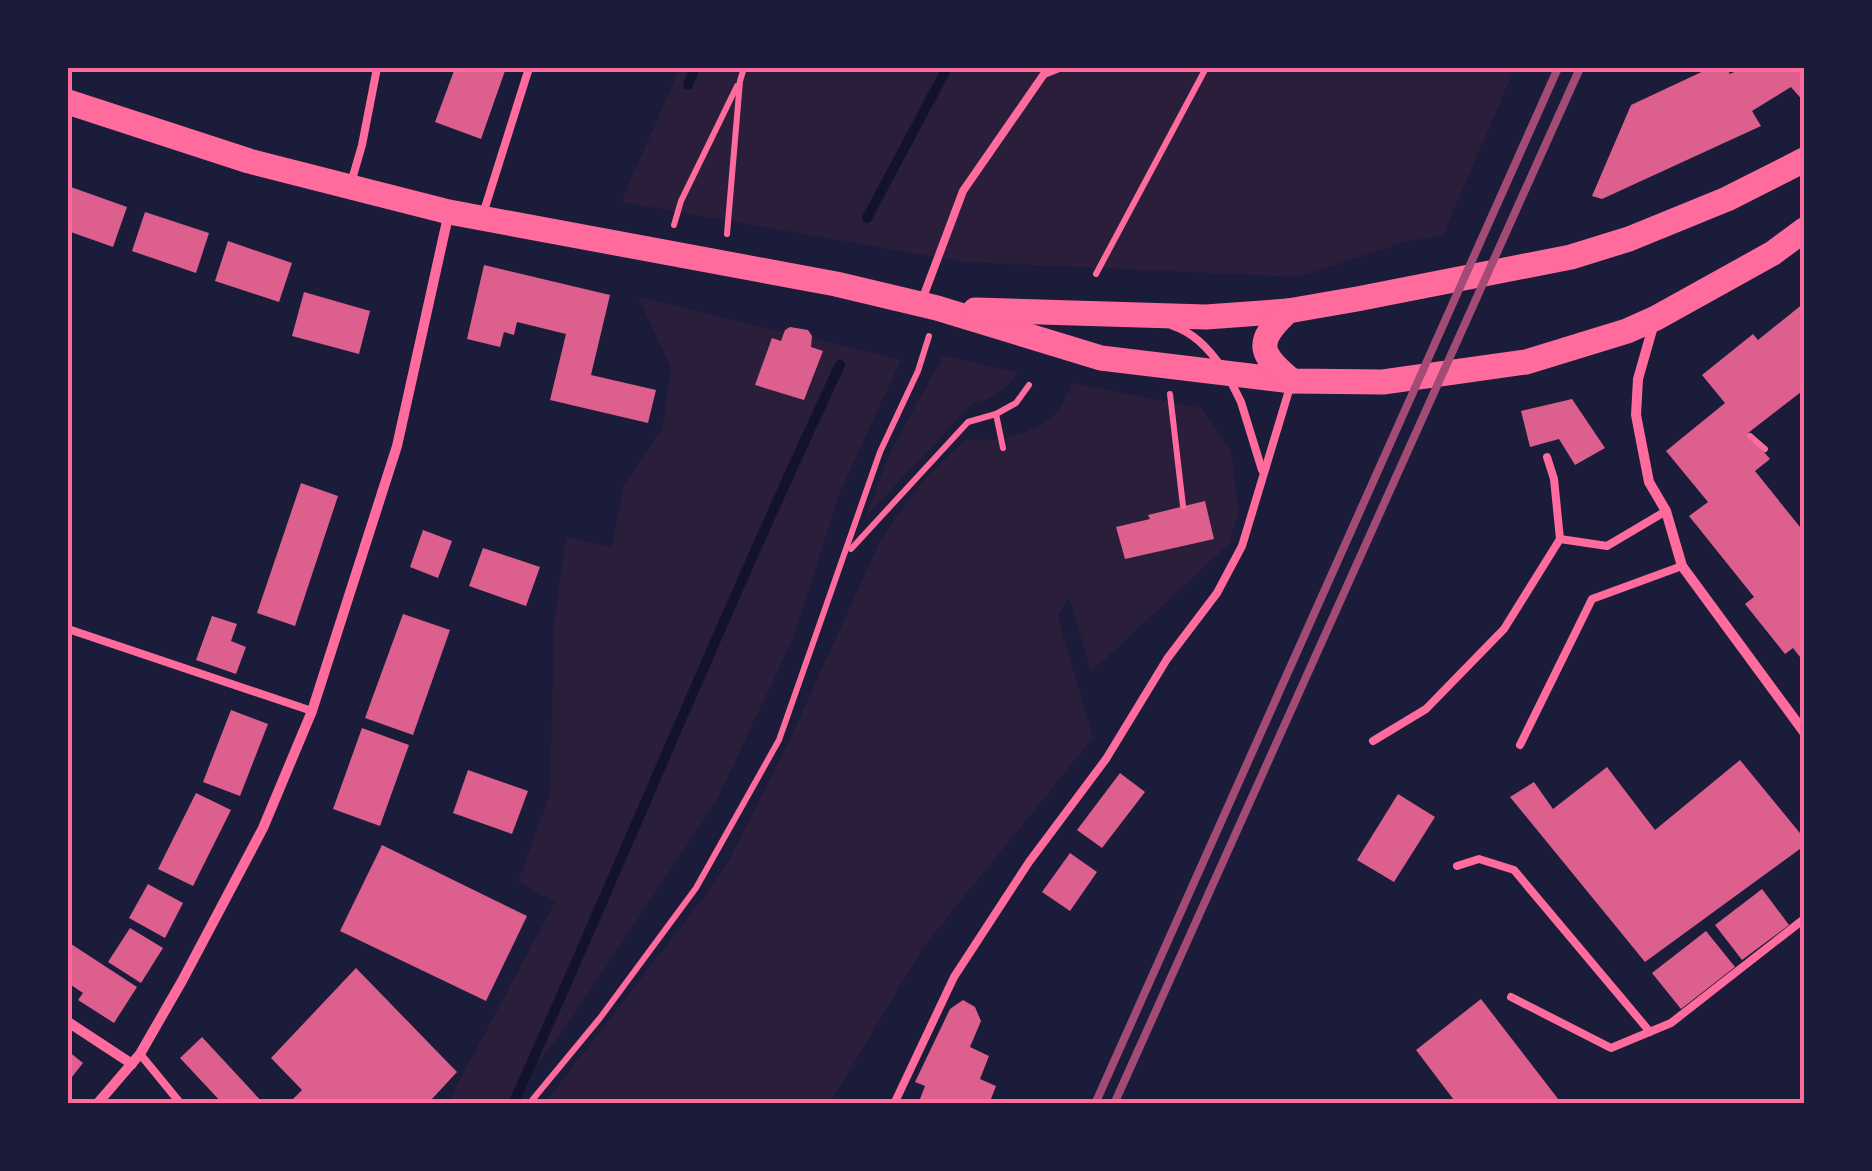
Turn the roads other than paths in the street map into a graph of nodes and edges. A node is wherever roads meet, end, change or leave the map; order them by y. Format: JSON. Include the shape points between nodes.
{"nodes":[{"id":1,"x":377,"y":68,"type":"edge"},
{"id":2,"x":529,"y":68,"type":"edge"},
{"id":3,"x":1059,"y":68,"type":"edge"},
{"id":4,"x":68,"y":102,"type":"edge"},
{"id":5,"x":1804,"y":160,"type":"edge"},
{"id":6,"x":350,"y":187,"type":"junction"},
{"id":7,"x":449,"y":212,"type":"junction"},
{"id":8,"x":482,"y":218,"type":"junction"},
{"id":9,"x":1804,"y":230,"type":"edge"},
{"id":10,"x":928,"y":306,"type":"junction"},
{"id":11,"x":1288,"y":311,"type":"junction"},
{"id":12,"x":1140,"y":316,"type":"junction"},
{"id":13,"x":1656,"y":318,"type":"junction"},
{"id":14,"x":1226,"y":374,"type":"junction"},
{"id":15,"x":1292,"y":381,"type":"junction"},
{"id":16,"x":1547,"y":457,"type":"dead end"},
{"id":17,"x":1262,"y":471,"type":"junction"},
{"id":18,"x":1666,"y":511,"type":"junction"},
{"id":19,"x":1560,"y":539,"type":"junction"},
{"id":20,"x":1682,"y":566,"type":"junction"},
{"id":21,"x":68,"y":629,"type":"edge"},
{"id":22,"x":312,"y":711,"type":"junction"},
{"id":23,"x":1804,"y":732,"type":"edge"},
{"id":24,"x":1373,"y":741,"type":"dead end"},
{"id":25,"x":1520,"y":744,"type":"dead end"},
{"id":26,"x":1457,"y":866,"type":"dead end"},
{"id":27,"x":1804,"y":919,"type":"edge"},
{"id":28,"x":1511,"y":997,"type":"dead end"},
{"id":29,"x":68,"y":1022,"type":"edge"},
{"id":30,"x":1650,"y":1032,"type":"junction"},
{"id":31,"x":136,"y":1059,"type":"junction"},
{"id":32,"x":97,"y":1104,"type":"edge"},
{"id":33,"x":181,"y":1104,"type":"edge"},
{"id":34,"x":894,"y":1104,"type":"edge"}],
"edges":[{"from":1,"to":6,"type":"lane"},
{"from":2,"to":8,"type":"lane"},
{"from":3,"to":10,"type":"lane","via":[[1044,74],[963,191]]},
{"from":4,"to":6,"type":"main road"},
{"from":5,"to":11,"type":"main road","via":[[1727,199],[1572,257]]},
{"from":6,"to":7,"type":"main road"},
{"from":7,"to":8,"type":"main road"},
{"from":7,"to":22,"type":"street","via":[[397,446]]},
{"from":8,"to":10,"type":"main road"},
{"from":9,"to":13,"type":"main road"},
{"from":10,"to":12,"type":"main road"},
{"from":10,"to":14,"type":"main road","via":[[1101,358]]},
{"from":11,"to":12,"type":"main road"},
{"from":11,"to":15,"type":"main road","via":[[1267,330],[1264,346],[1268,362]]},
{"from":12,"to":14,"type":"lane","via":[[1184,330]]},
{"from":13,"to":15,"type":"main road","via":[[1526,362],[1462,374]]},
{"from":13,"to":18,"type":"street","via":[[1638,379],[1636,415],[1649,482]]},
{"from":14,"to":15,"type":"main road"},
{"from":14,"to":17,"type":"lane"},
{"from":15,"to":17,"type":"lane"},
{"from":16,"to":19,"type":"lane"},
{"from":17,"to":34,"type":"lane","via":[[1242,546],[1217,593],[954,977]]},
{"from":18,"to":19,"type":"lane","via":[[1607,546]]},
{"from":18,"to":20,"type":"street"},
{"from":19,"to":24,"type":"lane","via":[[1504,629],[1426,709]]},
{"from":20,"to":23,"type":"street"},
{"from":20,"to":25,"type":"lane","via":[[1592,599]]},
{"from":21,"to":22,"type":"lane"},
{"from":22,"to":31,"type":"street","via":[[264,828]]},
{"from":26,"to":30,"type":"lane","via":[[1479,859],[1514,870]]},
{"from":27,"to":30,"type":"lane","via":[[1671,1023]]},
{"from":28,"to":30,"type":"lane","via":[[1611,1048]]},
{"from":29,"to":31,"type":"street"},
{"from":31,"to":32,"type":"street"},
{"from":31,"to":33,"type":"lane"}]}
